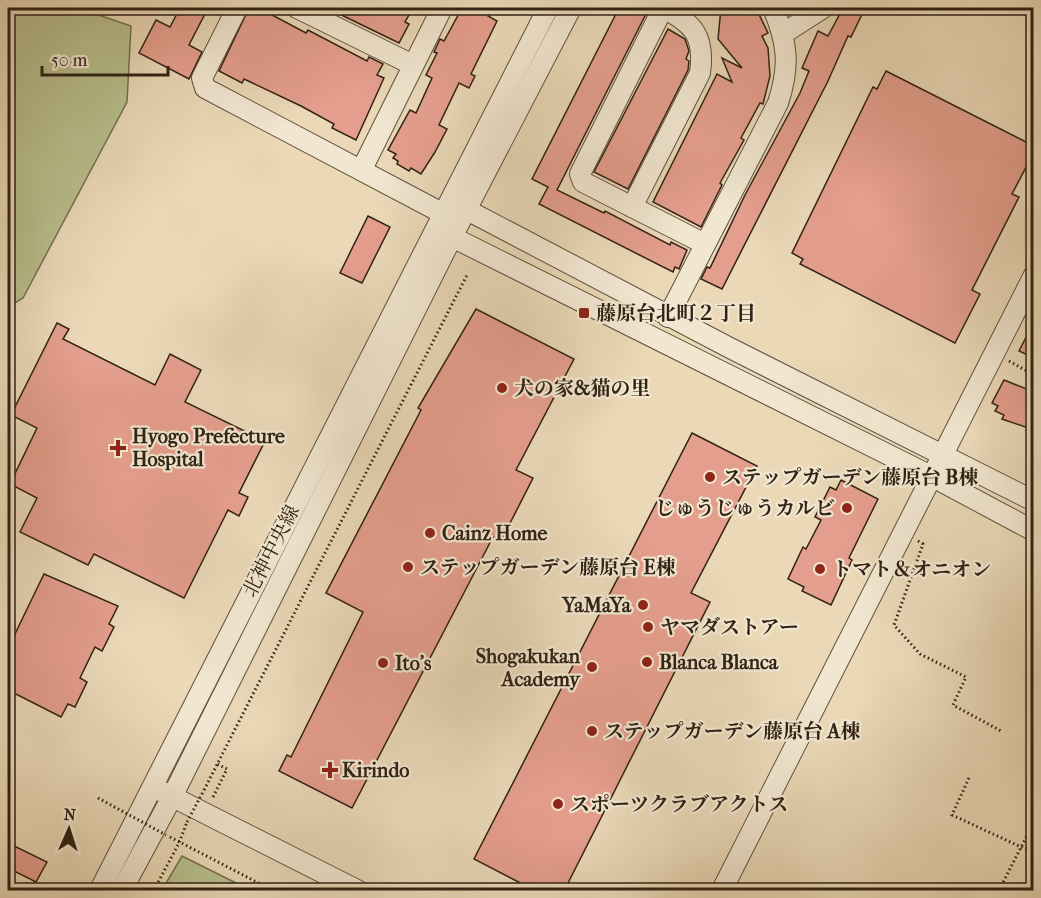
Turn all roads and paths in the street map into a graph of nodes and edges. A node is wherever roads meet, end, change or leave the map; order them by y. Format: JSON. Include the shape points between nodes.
{"nodes":[{"id":1,"x":237,"y":8,"type":"edge"},
{"id":2,"x":442,"y":8,"type":"edge"},
{"id":3,"x":548,"y":8,"type":"edge"},
{"id":4,"x":571,"y":8,"type":"edge"},
{"id":5,"x":663,"y":8,"type":"edge"},
{"id":6,"x":773,"y":8,"type":"edge"},
{"id":7,"x":823,"y":8,"type":"edge"},
{"id":8,"x":302,"y":9,"type":"edge"},
{"id":9,"x":784,"y":33,"type":"junction"},
{"id":10,"x":413,"y":65,"type":"junction"},
{"id":11,"x":362,"y":169,"type":"junction"},
{"id":12,"x":632,"y":207,"type":"junction"},
{"id":13,"x":467,"y":210,"type":"junction"},
{"id":14,"x":442,"y":213,"type":"junction"},
{"id":15,"x":452,"y":237,"type":"junction"},
{"id":16,"x":705,"y":244,"type":"junction"},
{"id":17,"x":467,"y":275,"type":"dead end"},
{"id":18,"x":1034,"y":275,"type":"edge"},
{"id":19,"x":668,"y":316,"type":"junction"},
{"id":20,"x":994,"y":353,"type":"junction"},
{"id":21,"x":1034,"y":375,"type":"edge"},
{"id":22,"x":942,"y":454,"type":"junction"},
{"id":23,"x":931,"y":476,"type":"junction"},
{"id":24,"x":1034,"y":501,"type":"edge"},
{"id":25,"x":1034,"y":531,"type":"edge"},
{"id":26,"x":916,"y":540,"type":"dead end"},
{"id":27,"x":1003,"y":732,"type":"dead end"},
{"id":28,"x":217,"y":764,"type":"junction"},
{"id":29,"x":969,"y":778,"type":"dead end"},
{"id":30,"x":153,"y":787,"type":"junction"},
{"id":31,"x":172,"y":797,"type":"junction"},
{"id":32,"x":99,"y":798,"type":"dead end"},
{"id":33,"x":213,"y":798,"type":"dead end"},
{"id":34,"x":1034,"y":822,"type":"edge"},
{"id":35,"x":179,"y":843,"type":"junction"},
{"id":36,"x":1020,"y":847,"type":"junction"},
{"id":37,"x":1034,"y":855,"type":"edge"},
{"id":38,"x":100,"y":891,"type":"edge"},
{"id":39,"x":122,"y":891,"type":"edge"},
{"id":40,"x":154,"y":891,"type":"edge"},
{"id":41,"x":272,"y":891,"type":"edge"},
{"id":42,"x":357,"y":891,"type":"edge"},
{"id":43,"x":722,"y":891,"type":"edge"},
{"id":44,"x":999,"y":891,"type":"edge"}],
"edges":[{"from":1,"to":11,"type":"street","via":[[202,78],[205,88]]},
{"from":2,"to":10,"type":"street"},
{"from":3,"to":14,"type":"street","name":"北神中央線"},
{"from":4,"to":13,"type":"street"},
{"from":5,"to":12,"type":"street","via":[[680,16],[700,41],[700,73]]},
{"from":5,"to":12,"type":"street","via":[[580,174],[583,182]]},
{"from":6,"to":9,"type":"street"},
{"from":7,"to":9,"type":"street"},
{"from":8,"to":10,"type":"street"},
{"from":9,"to":16,"type":"street","via":[[786,78],[778,104]]},
{"from":10,"to":11,"type":"street"},
{"from":11,"to":14,"type":"street"},
{"from":12,"to":16,"type":"street"},
{"from":13,"to":14,"type":"street"},
{"from":13,"to":15,"type":"street"},
{"from":13,"to":19,"type":"street"},
{"from":14,"to":15,"type":"street"},
{"from":14,"to":30,"type":"street","name":"北神中央線"},
{"from":15,"to":23,"type":"street"},
{"from":15,"to":31,"type":"street"},
{"from":16,"to":19,"type":"street"},
{"from":17,"to":28,"type":"path"},
{"from":18,"to":20,"type":"street"},
{"from":19,"to":22,"type":"street"},
{"from":20,"to":21,"type":"path"},
{"from":20,"to":22,"type":"street"},
{"from":22,"to":23,"type":"street"},
{"from":22,"to":24,"type":"street"},
{"from":23,"to":25,"type":"street"},
{"from":23,"to":43,"type":"street"},
{"from":26,"to":27,"type":"path","via":[[923,544],[894,626],[920,654],[966,677],[953,705]]},
{"from":28,"to":33,"type":"path","via":[[227,769]]},
{"from":28,"to":35,"type":"path","bridge":true},
{"from":29,"to":36,"type":"path","via":[[952,814]]},
{"from":30,"to":31,"type":"street"},
{"from":30,"to":38,"type":"street","name":"北神中央線"},
{"from":31,"to":39,"type":"street"},
{"from":31,"to":42,"type":"street"},
{"from":32,"to":35,"type":"path","bridge":true},
{"from":34,"to":36,"type":"path"},
{"from":35,"to":40,"type":"path"},
{"from":35,"to":41,"type":"path"},
{"from":36,"to":37,"type":"path"},
{"from":36,"to":44,"type":"path"}]}
